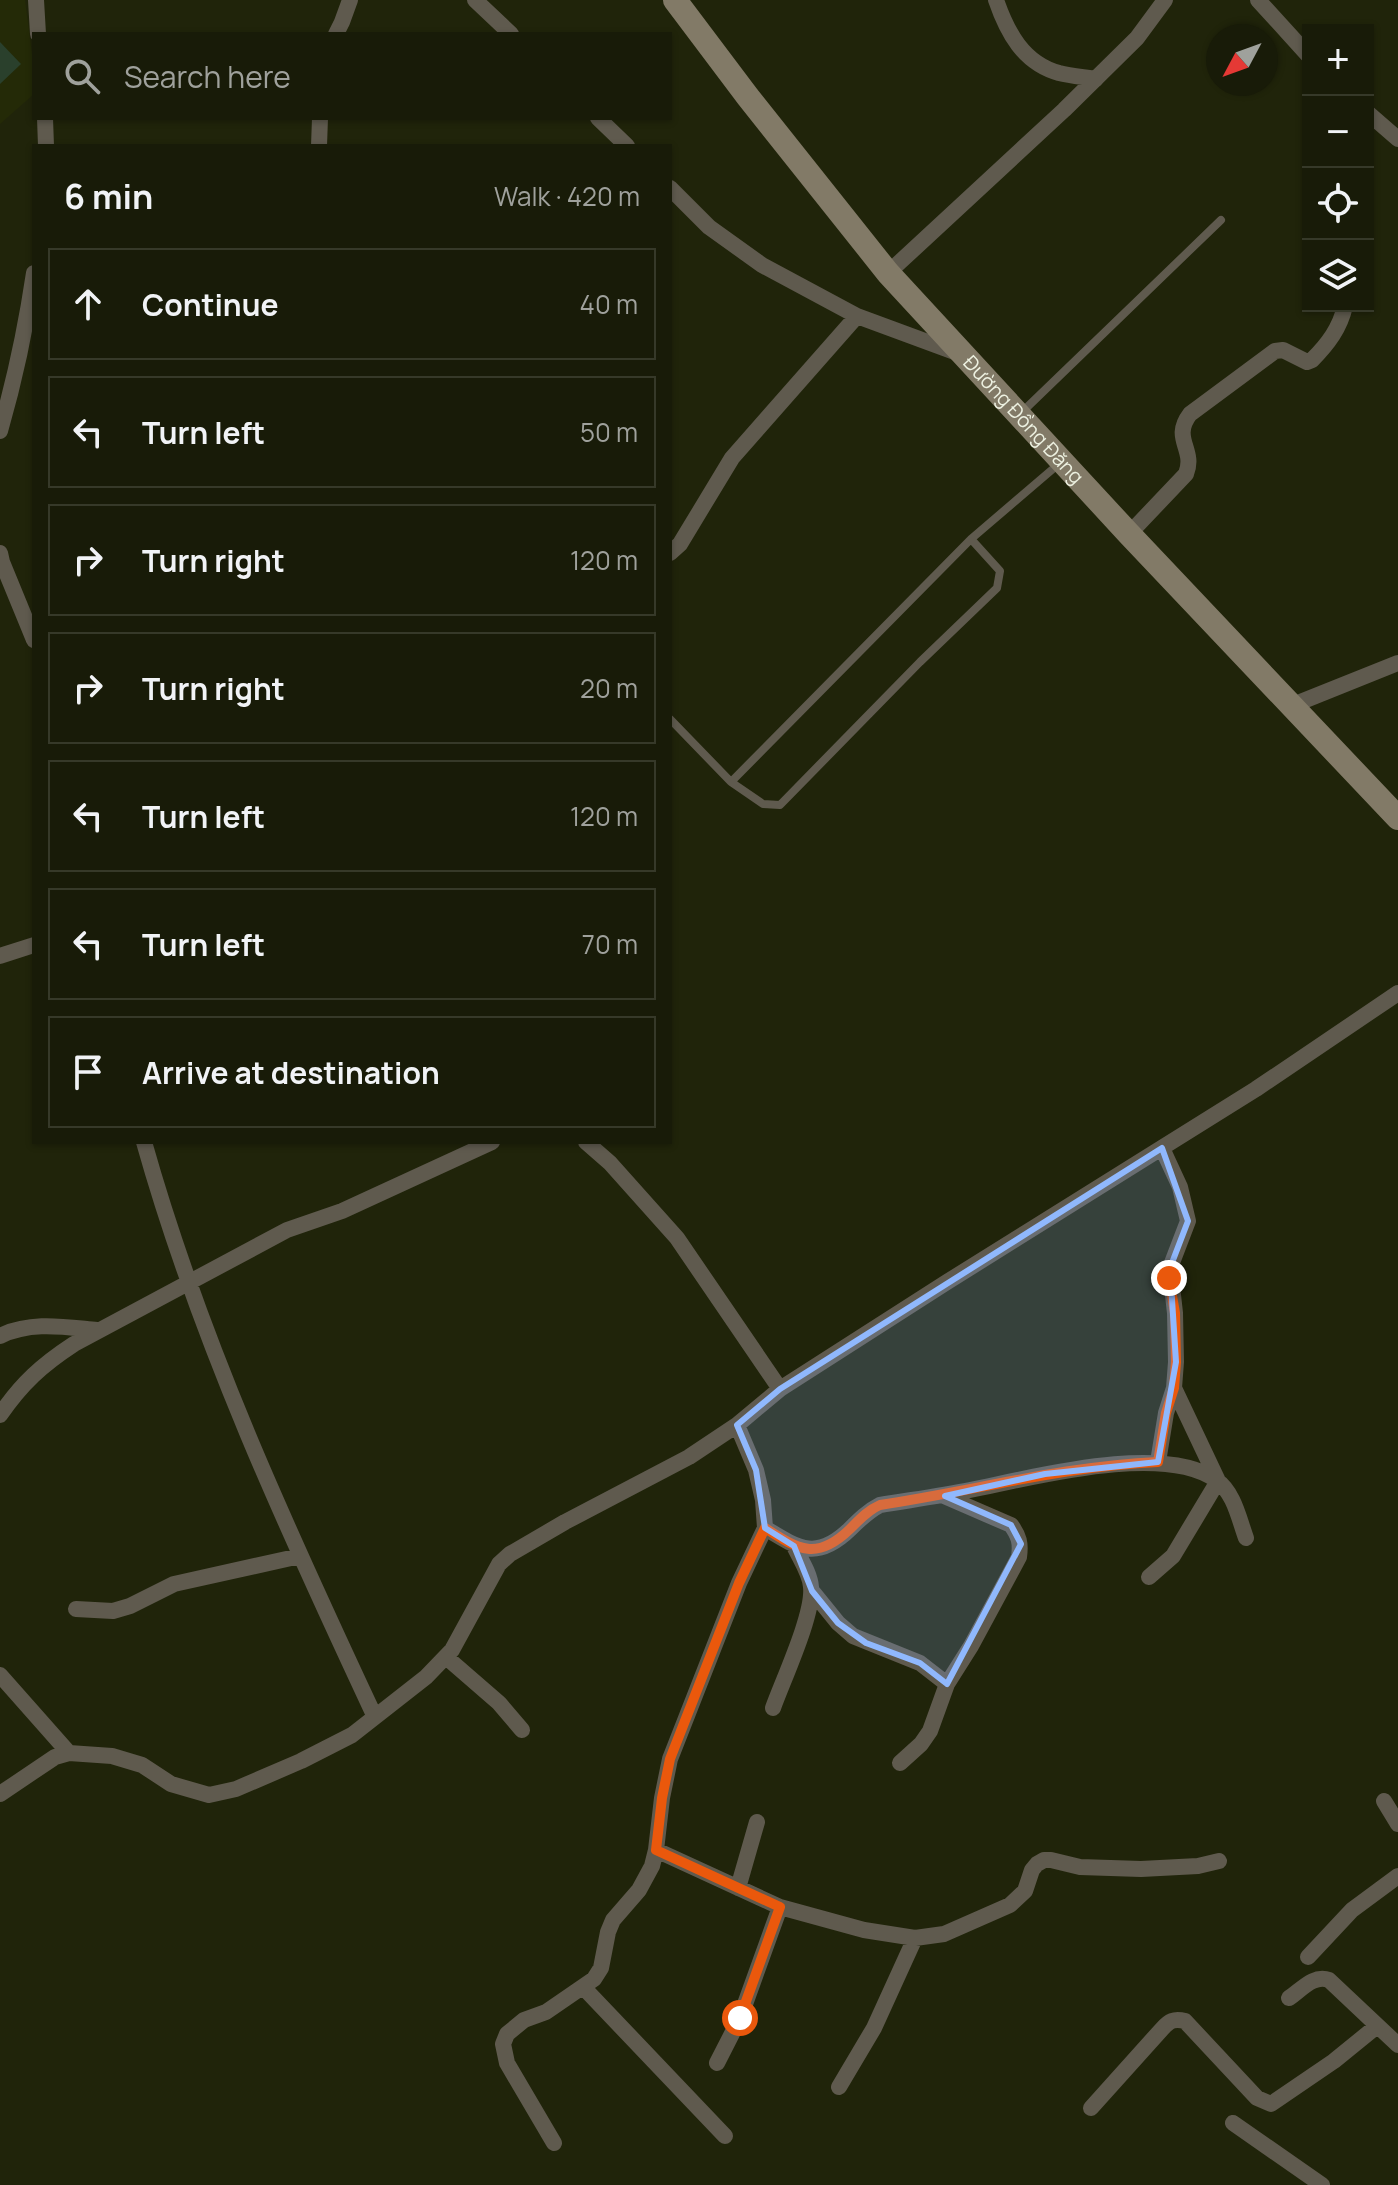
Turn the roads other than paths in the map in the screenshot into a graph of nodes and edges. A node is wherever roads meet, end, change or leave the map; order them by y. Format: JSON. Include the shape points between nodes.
{"nodes":[{"id":1,"x":36,"y":0,"type":"edge"},
{"id":2,"x":350,"y":0,"type":"edge"},
{"id":3,"x":475,"y":0,"type":"edge"},
{"id":4,"x":675,"y":0,"type":"edge"},
{"id":5,"x":996,"y":0,"type":"edge"},
{"id":6,"x":1165,"y":0,"type":"edge"},
{"id":7,"x":1258,"y":0,"type":"edge"},
{"id":8,"x":38,"y":32,"type":"edge"},
{"id":9,"x":337,"y":32,"type":"edge"},
{"id":10,"x":509,"y":32,"type":"edge"},
{"id":11,"x":1302,"y":48,"type":"edge"},
{"id":12,"x":1096,"y":79,"type":"junction"},
{"id":13,"x":1374,"y":118,"type":"edge"},
{"id":14,"x":45,"y":120,"type":"edge"},
{"id":15,"x":320,"y":120,"type":"edge"},
{"id":16,"x":600,"y":120,"type":"edge"},
{"id":17,"x":1398,"y":138,"type":"edge"},
{"id":18,"x":46,"y":144,"type":"edge"},
{"id":19,"x":319,"y":144,"type":"edge"},
{"id":20,"x":625,"y":144,"type":"edge"},
{"id":21,"x":672,"y":190,"type":"edge"},
{"id":22,"x":1221,"y":220,"type":"dead end"},
{"id":23,"x":888,"y":273,"type":"junction"},
{"id":24,"x":1344,"y":312,"type":"edge"},
{"id":25,"x":31,"y":313,"type":"edge"},
{"id":26,"x":857,"y":316,"type":"junction"},
{"id":27,"x":963,"y":355,"type":"junction"},
{"id":28,"x":1020,"y":414,"type":"junction"},
{"id":29,"x":0,"y":431,"type":"edge"},
{"id":30,"x":1062,"y":461,"type":"junction"},
{"id":31,"x":1129,"y":534,"type":"junction"},
{"id":32,"x":971,"y":539,"type":"junction"},
{"id":33,"x":672,"y":551,"type":"edge"},
{"id":34,"x":0,"y":553,"type":"edge"},
{"id":35,"x":32,"y":635,"type":"edge"},
{"id":36,"x":1398,"y":663,"type":"edge"},
{"id":37,"x":1293,"y":705,"type":"junction"},
{"id":38,"x":672,"y":721,"type":"edge"},
{"id":39,"x":731,"y":782,"type":"junction"},
{"id":40,"x":1398,"y":818,"type":"edge"},
{"id":41,"x":32,"y":946,"type":"edge"},
{"id":42,"x":0,"y":956,"type":"edge"},
{"id":43,"x":1398,"y":993,"type":"edge"},
{"id":44,"x":145,"y":1144,"type":"edge"},
{"id":45,"x":488,"y":1144,"type":"edge"},
{"id":46,"x":588,"y":1144,"type":"edge"},
{"id":47,"x":1162,"y":1148,"type":"junction"},
{"id":48,"x":190,"y":1283,"type":"junction"},
{"id":49,"x":98,"y":1330,"type":"junction"},
{"id":50,"x":0,"y":1336,"type":"edge"},
{"id":51,"x":1174,"y":1388,"type":"junction"},
{"id":52,"x":780,"y":1389,"type":"junction"},
{"id":53,"x":0,"y":1415,"type":"edge"},
{"id":54,"x":737,"y":1425,"type":"junction"},
{"id":55,"x":1158,"y":1462,"type":"junction"},
{"id":56,"x":1218,"y":1481,"type":"junction"},
{"id":57,"x":943,"y":1495,"type":"junction"},
{"id":58,"x":765,"y":1528,"type":"junction"},
{"id":59,"x":1246,"y":1538,"type":"dead end"},
{"id":60,"x":794,"y":1546,"type":"junction"},
{"id":61,"x":300,"y":1556,"type":"junction"},
{"id":62,"x":1149,"y":1577,"type":"dead end"},
{"id":63,"x":812,"y":1591,"type":"junction"},
{"id":64,"x":76,"y":1609,"type":"dead end"},
{"id":65,"x":446,"y":1657,"type":"junction"},
{"id":66,"x":0,"y":1675,"type":"edge"},
{"id":67,"x":947,"y":1684,"type":"junction"},
{"id":68,"x":773,"y":1708,"type":"dead end"},
{"id":69,"x":374,"y":1715,"type":"junction"},
{"id":70,"x":522,"y":1730,"type":"dead end"},
{"id":71,"x":69,"y":1753,"type":"junction"},
{"id":72,"x":900,"y":1763,"type":"dead end"},
{"id":73,"x":0,"y":1794,"type":"edge"},
{"id":74,"x":1384,"y":1801,"type":"dead end"},
{"id":75,"x":757,"y":1822,"type":"dead end"},
{"id":76,"x":1398,"y":1824,"type":"edge"},
{"id":77,"x":656,"y":1850,"type":"junction"},
{"id":78,"x":1219,"y":1861,"type":"dead end"},
{"id":79,"x":1398,"y":1876,"type":"edge"},
{"id":80,"x":738,"y":1888,"type":"junction"},
{"id":81,"x":780,"y":1907,"type":"junction"},
{"id":82,"x":915,"y":1938,"type":"junction"},
{"id":83,"x":1308,"y":1957,"type":"dead end"},
{"id":84,"x":584,"y":1988,"type":"junction"},
{"id":85,"x":1289,"y":1998,"type":"dead end"},
{"id":86,"x":1377,"y":2026,"type":"junction"},
{"id":87,"x":1398,"y":2045,"type":"edge"},
{"id":88,"x":717,"y":2063,"type":"dead end"},
{"id":89,"x":839,"y":2087,"type":"dead end"},
{"id":90,"x":1091,"y":2108,"type":"dead end"},
{"id":91,"x":1233,"y":2123,"type":"dead end"},
{"id":92,"x":725,"y":2136,"type":"dead end"},
{"id":93,"x":554,"y":2143,"type":"dead end"},
{"id":94,"x":1322,"y":2185,"type":"edge"}],
"edges":[{"from":1,"to":8,"type":"street"},
{"from":2,"to":9,"type":"street"},
{"from":3,"to":10,"type":"street"},
{"from":4,"to":23,"type":"main road","name":"Đường Đồng Đăng"},
{"from":5,"to":12,"type":"street","via":[[1009,33],[1032,59],[1060,73]]},
{"from":6,"to":12,"type":"street"},
{"from":7,"to":11,"type":"street"},
{"from":12,"to":23,"type":"street"},
{"from":13,"to":17,"type":"street"},
{"from":14,"to":18,"type":"street"},
{"from":15,"to":19,"type":"street"},
{"from":16,"to":20,"type":"street"},
{"from":21,"to":26,"type":"street","via":[[709,227],[762,265]]},
{"from":22,"to":28,"type":"lane"},
{"from":23,"to":27,"type":"main road","name":"Đường Đồng Đăng"},
{"from":24,"to":31,"type":"street","via":[[1336,331],[1312,360],[1275,351],[1190,414],[1181,432],[1186,474]]},
{"from":25,"to":29,"type":"street"},
{"from":26,"to":27,"type":"street"},
{"from":26,"to":33,"type":"street","via":[[732,458]]},
{"from":27,"to":28,"type":"main road","name":"Đường Đồng Đăng"},
{"from":28,"to":30,"type":"main road","name":"Đường Đồng Đăng"},
{"from":30,"to":31,"type":"main road","name":"Đường Đồng Đăng"},
{"from":30,"to":32,"type":"lane"},
{"from":31,"to":37,"type":"main road","name":"Đường Đồng Đăng"},
{"from":32,"to":39,"type":"lane"},
{"from":32,"to":39,"type":"lane","via":[[1000,571],[997,588],[780,805],[763,804]]},
{"from":34,"to":35,"type":"street"},
{"from":36,"to":37,"type":"street"},
{"from":37,"to":40,"type":"main road","name":"Đường Đồng Đăng"},
{"from":38,"to":39,"type":"lane"},
{"from":41,"to":42,"type":"street"},
{"from":43,"to":47,"type":"street"},
{"from":44,"to":48,"type":"street"},
{"from":45,"to":48,"type":"street","via":[[342,1211],[287,1230]]},
{"from":46,"to":52,"type":"street","via":[[677,1238]]},
{"from":47,"to":51,"type":"street","via":[[1188,1221],[1169,1278],[1175,1313]]},
{"from":47,"to":52,"type":"street"},
{"from":48,"to":49,"type":"street"},
{"from":48,"to":61,"type":"street"},
{"from":49,"to":50,"type":"street","via":[[42,1326]]},
{"from":49,"to":53,"type":"street","via":[[43,1364]]},
{"from":51,"to":55,"type":"street"},
{"from":51,"to":56,"type":"street"},
{"from":52,"to":54,"type":"street"},
{"from":54,"to":58,"type":"street","via":[[756,1470]]},
{"from":54,"to":65,"type":"street","via":[[689,1457],[510,1554],[499,1564]]},
{"from":55,"to":56,"type":"street","via":[[1195,1469]]},
{"from":55,"to":57,"type":"street","via":[[1045,1474]]},
{"from":56,"to":59,"type":"street","via":[[1235,1504]]},
{"from":56,"to":62,"type":"street","via":[[1173,1556]]},
{"from":57,"to":60,"type":"street","via":[[880,1505],[826,1548]]},
{"from":57,"to":67,"type":"street","via":[[1011,1525],[1021,1544],[1019,1557]]},
{"from":58,"to":60,"type":"street"},
{"from":58,"to":77,"type":"street","via":[[670,1759]]},
{"from":60,"to":63,"type":"street"},
{"from":61,"to":64,"type":"street","via":[[174,1584],[113,1611]]},
{"from":61,"to":69,"type":"street"},
{"from":63,"to":67,"type":"street","via":[[853,1636],[920,1663]]},
{"from":63,"to":68,"type":"street"},
{"from":65,"to":69,"type":"street"},
{"from":65,"to":70,"type":"street"},
{"from":66,"to":71,"type":"street"},
{"from":67,"to":72,"type":"street","via":[[930,1731]]},
{"from":69,"to":71,"type":"street","via":[[342,1741],[301,1761],[209,1795],[181,1789],[142,1765],[112,1756]]},
{"from":71,"to":73,"type":"street"},
{"from":74,"to":76,"type":"street"},
{"from":75,"to":80,"type":"street"},
{"from":77,"to":80,"type":"street"},
{"from":77,"to":84,"type":"street","via":[[639,1890],[613,1920],[601,1968]]},
{"from":78,"to":82,"type":"street","via":[[1141,1869],[1044,1860],[1010,1905],[944,1934]]},
{"from":79,"to":83,"type":"street","via":[[1352,1910]]},
{"from":80,"to":81,"type":"street"},
{"from":81,"to":82,"type":"street"},
{"from":81,"to":88,"type":"street","via":[[740,2018]]},
{"from":82,"to":89,"type":"street","via":[[874,2028]]},
{"from":84,"to":92,"type":"street"},
{"from":84,"to":93,"type":"street","via":[[524,2020],[503,2044],[507,2063]]},
{"from":85,"to":86,"type":"street","via":[[1324,1977]]},
{"from":86,"to":87,"type":"street"},
{"from":86,"to":90,"type":"street","via":[[1271,2104],[1257,2098],[1185,2021],[1177,2019]]},
{"from":91,"to":94,"type":"street"}]}
